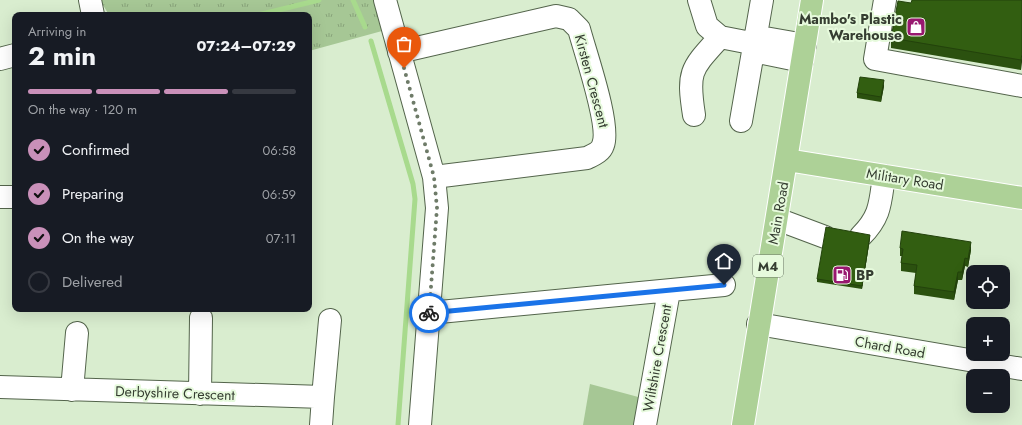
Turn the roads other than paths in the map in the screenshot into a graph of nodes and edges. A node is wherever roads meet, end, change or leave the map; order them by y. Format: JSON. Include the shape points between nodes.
{"nodes":[{"id":1,"x":90,"y":0,"type":"edge"},
{"id":2,"x":385,"y":0,"type":"edge"},
{"id":3,"x":699,"y":0,"type":"edge"},
{"id":4,"x":762,"y":0,"type":"edge"},
{"id":5,"x":812,"y":0,"type":"edge"},
{"id":6,"x":885,"y":0,"type":"edge"},
{"id":7,"x":92,"y":12,"type":"edge"},
{"id":8,"x":720,"y":37,"type":"junction"},
{"id":9,"x":756,"y":44,"type":"junction"},
{"id":10,"x":399,"y":52,"type":"junction"},
{"id":11,"x":804,"y":53,"type":"junction"},
{"id":12,"x":12,"y":56,"type":"edge"},
{"id":13,"x":0,"y":59,"type":"edge"},
{"id":14,"x":1022,"y":86,"type":"edge"},
{"id":15,"x":694,"y":115,"type":"dead end"},
{"id":16,"x":741,"y":121,"type":"dead end"},
{"id":17,"x":787,"y":160,"type":"junction"},
{"id":18,"x":884,"y":176,"type":"junction"},
{"id":19,"x":434,"y":177,"type":"junction"},
{"id":20,"x":0,"y":197,"type":"edge"},
{"id":21,"x":12,"y":197,"type":"edge"},
{"id":22,"x":1022,"y":198,"type":"edge"},
{"id":23,"x":777,"y":219,"type":"junction"},
{"id":24,"x":861,"y":236,"type":"edge"},
{"id":25,"x":825,"y":237,"type":"edge"},
{"id":26,"x":724,"y":285,"type":"dead end"},
{"id":27,"x":669,"y":291,"type":"junction"},
{"id":28,"x":429,"y":313,"type":"junction"},
{"id":29,"x":201,"y":318,"type":"dead end"},
{"id":30,"x":330,"y":320,"type":"dead end"},
{"id":31,"x":758,"y":324,"type":"junction"},
{"id":32,"x":78,"y":332,"type":"dead end"},
{"id":33,"x":1022,"y":369,"type":"edge"},
{"id":34,"x":0,"y":387,"type":"edge"},
{"id":35,"x":72,"y":390,"type":"junction"},
{"id":36,"x":200,"y":394,"type":"junction"},
{"id":37,"x":323,"y":397,"type":"junction"},
{"id":38,"x":321,"y":425,"type":"edge"},
{"id":39,"x":420,"y":425,"type":"edge"},
{"id":40,"x":645,"y":425,"type":"edge"},
{"id":41,"x":743,"y":425,"type":"edge"}],
"edges":[{"from":1,"to":7,"type":"street"},
{"from":2,"to":10,"type":"street"},
{"from":3,"to":8,"type":"street","via":[[707,26]]},
{"from":4,"to":9,"type":"street"},
{"from":5,"to":11,"type":"main road","name":"Main Road","number":"M4"},
{"from":6,"to":14,"type":"street","via":[[875,59]]},
{"from":8,"to":9,"type":"street"},
{"from":8,"to":15,"type":"street","via":[[695,64],[690,92]]},
{"from":9,"to":11,"type":"street","via":[[763,53]]},
{"from":9,"to":16,"type":"street"},
{"from":10,"to":19,"type":"street"},
{"from":10,"to":19,"type":"street","name":"Kirsten Crescent","via":[[556,16],[569,19],[579,29],[605,126],[603,146],[587,158]]},
{"from":11,"to":17,"type":"main road","name":"Main Road","number":"M4"},
{"from":12,"to":13,"type":"street"},
{"from":17,"to":18,"type":"main road","name":"Military Road"},
{"from":17,"to":23,"type":"main road","name":"Main Road","number":"M4"},
{"from":18,"to":22,"type":"main road","name":"Military Road"},
{"from":18,"to":24,"type":"street","via":[[874,224]]},
{"from":19,"to":28,"type":"street","via":[[437,208]]},
{"from":20,"to":21,"type":"street"},
{"from":23,"to":25,"type":"street"},
{"from":23,"to":31,"type":"main road","name":"Main Road","number":"M4"},
{"from":26,"to":27,"type":"street"},
{"from":27,"to":28,"type":"street"},
{"from":27,"to":40,"type":"street","name":"Wiltshire Crescent"},
{"from":28,"to":39,"type":"street"},
{"from":29,"to":36,"type":"street"},
{"from":30,"to":37,"type":"street"},
{"from":31,"to":33,"type":"street","name":"Chard Road"},
{"from":31,"to":41,"type":"main road","name":"Main Road","number":"M4"},
{"from":32,"to":35,"type":"street"},
{"from":34,"to":35,"type":"street","name":"Derbyshire Crescent"},
{"from":35,"to":36,"type":"street","name":"Derbyshire Crescent"},
{"from":36,"to":37,"type":"street","name":"Derbyshire Crescent"},
{"from":37,"to":38,"type":"street"}]}
